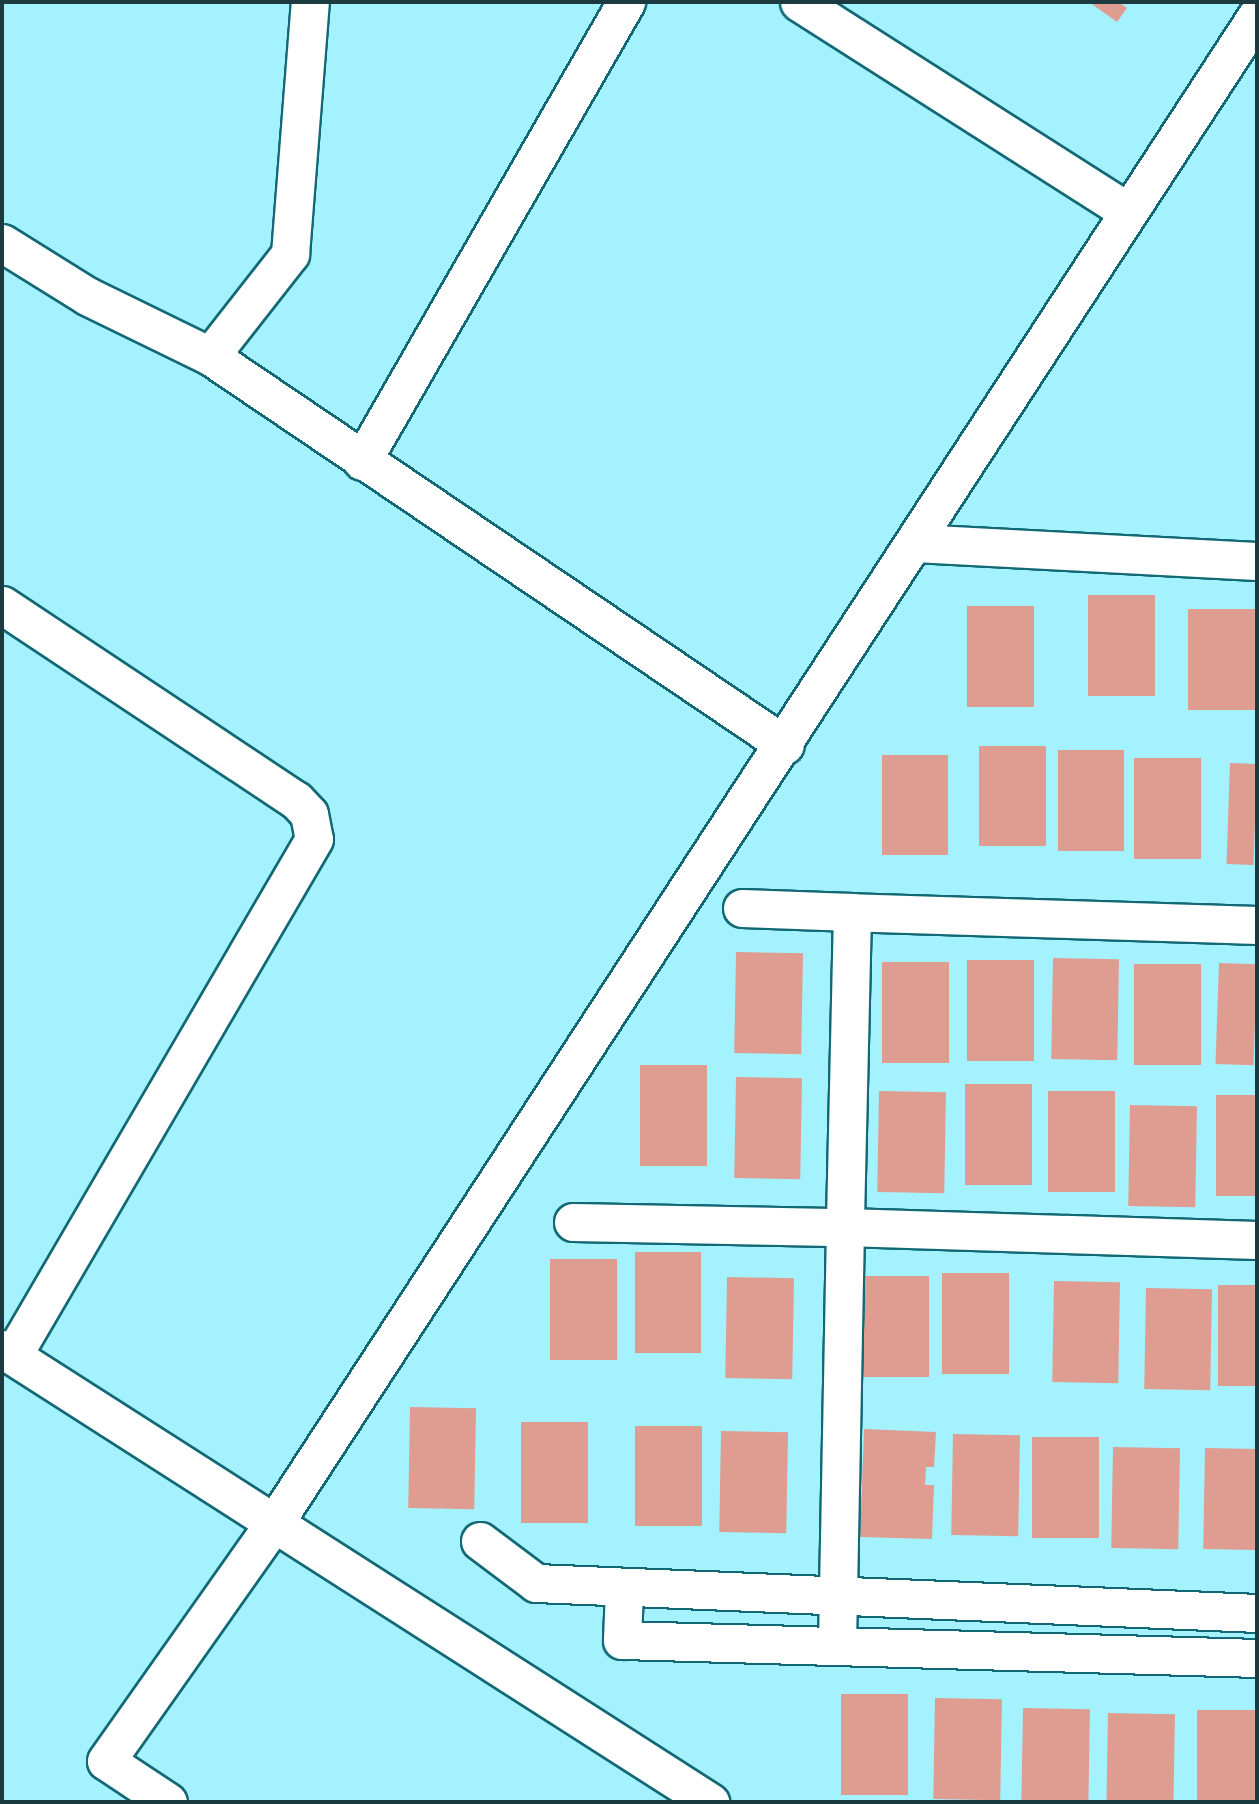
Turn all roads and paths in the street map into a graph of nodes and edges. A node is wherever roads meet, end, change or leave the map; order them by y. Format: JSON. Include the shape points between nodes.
{"nodes":[{"id":1,"x":310,"y":2,"type":"edge"},
{"id":2,"x":626,"y":2,"type":"edge"},
{"id":3,"x":799,"y":2,"type":"edge"},
{"id":4,"x":1257,"y":15,"type":"edge"},
{"id":5,"x":1125,"y":210,"type":"junction"},
{"id":6,"x":2,"y":243,"type":"edge"},
{"id":7,"x":209,"y":356,"type":"junction"},
{"id":8,"x":362,"y":461,"type":"junction"},
{"id":9,"x":914,"y":542,"type":"junction"},
{"id":10,"x":1257,"y":561,"type":"edge"},
{"id":11,"x":2,"y":605,"type":"edge"},
{"id":12,"x":785,"y":745,"type":"junction"},
{"id":13,"x":742,"y":908,"type":"dead end"},
{"id":14,"x":852,"y":912,"type":"junction"},
{"id":15,"x":1257,"y":925,"type":"edge"},
{"id":16,"x":573,"y":1222,"type":"dead end"},
{"id":17,"x":845,"y":1227,"type":"junction"},
{"id":18,"x":1257,"y":1240,"type":"edge"},
{"id":19,"x":7,"y":1352,"type":"edge"},
{"id":20,"x":277,"y":1519,"type":"junction"},
{"id":21,"x":480,"y":1541,"type":"dead end"},
{"id":22,"x":624,"y":1590,"type":"junction"},
{"id":23,"x":839,"y":1593,"type":"junction"},
{"id":24,"x":1257,"y":1613,"type":"edge"},
{"id":25,"x":837,"y":1646,"type":"junction"},
{"id":26,"x":1257,"y":1658,"type":"edge"},
{"id":27,"x":167,"y":1802,"type":"edge"},
{"id":28,"x":710,"y":1802,"type":"edge"}],
"edges":[{"from":1,"to":7,"type":"street","via":[[290,254]]},
{"from":2,"to":8,"type":"street"},
{"from":3,"to":5,"type":"street"},
{"from":4,"to":5,"type":"street"},
{"from":5,"to":9,"type":"street"},
{"from":6,"to":7,"type":"street","via":[[87,296]]},
{"from":7,"to":8,"type":"street"},
{"from":8,"to":12,"type":"street"},
{"from":9,"to":10,"type":"street"},
{"from":9,"to":12,"type":"street"},
{"from":11,"to":19,"type":"street","via":[[296,800],[309,814],[314,839]]},
{"from":12,"to":20,"type":"street"},
{"from":13,"to":14,"type":"street"},
{"from":14,"to":15,"type":"street"},
{"from":14,"to":17,"type":"street"},
{"from":16,"to":17,"type":"street"},
{"from":17,"to":18,"type":"street"},
{"from":17,"to":23,"type":"street"},
{"from":19,"to":20,"type":"street"},
{"from":20,"to":27,"type":"street","via":[[106,1761]]},
{"from":20,"to":28,"type":"street"},
{"from":21,"to":22,"type":"street","via":[[536,1583]]},
{"from":22,"to":23,"type":"street"},
{"from":22,"to":25,"type":"street","via":[[622,1640]]},
{"from":23,"to":24,"type":"street"},
{"from":23,"to":25,"type":"street"},
{"from":25,"to":26,"type":"street"}]}
